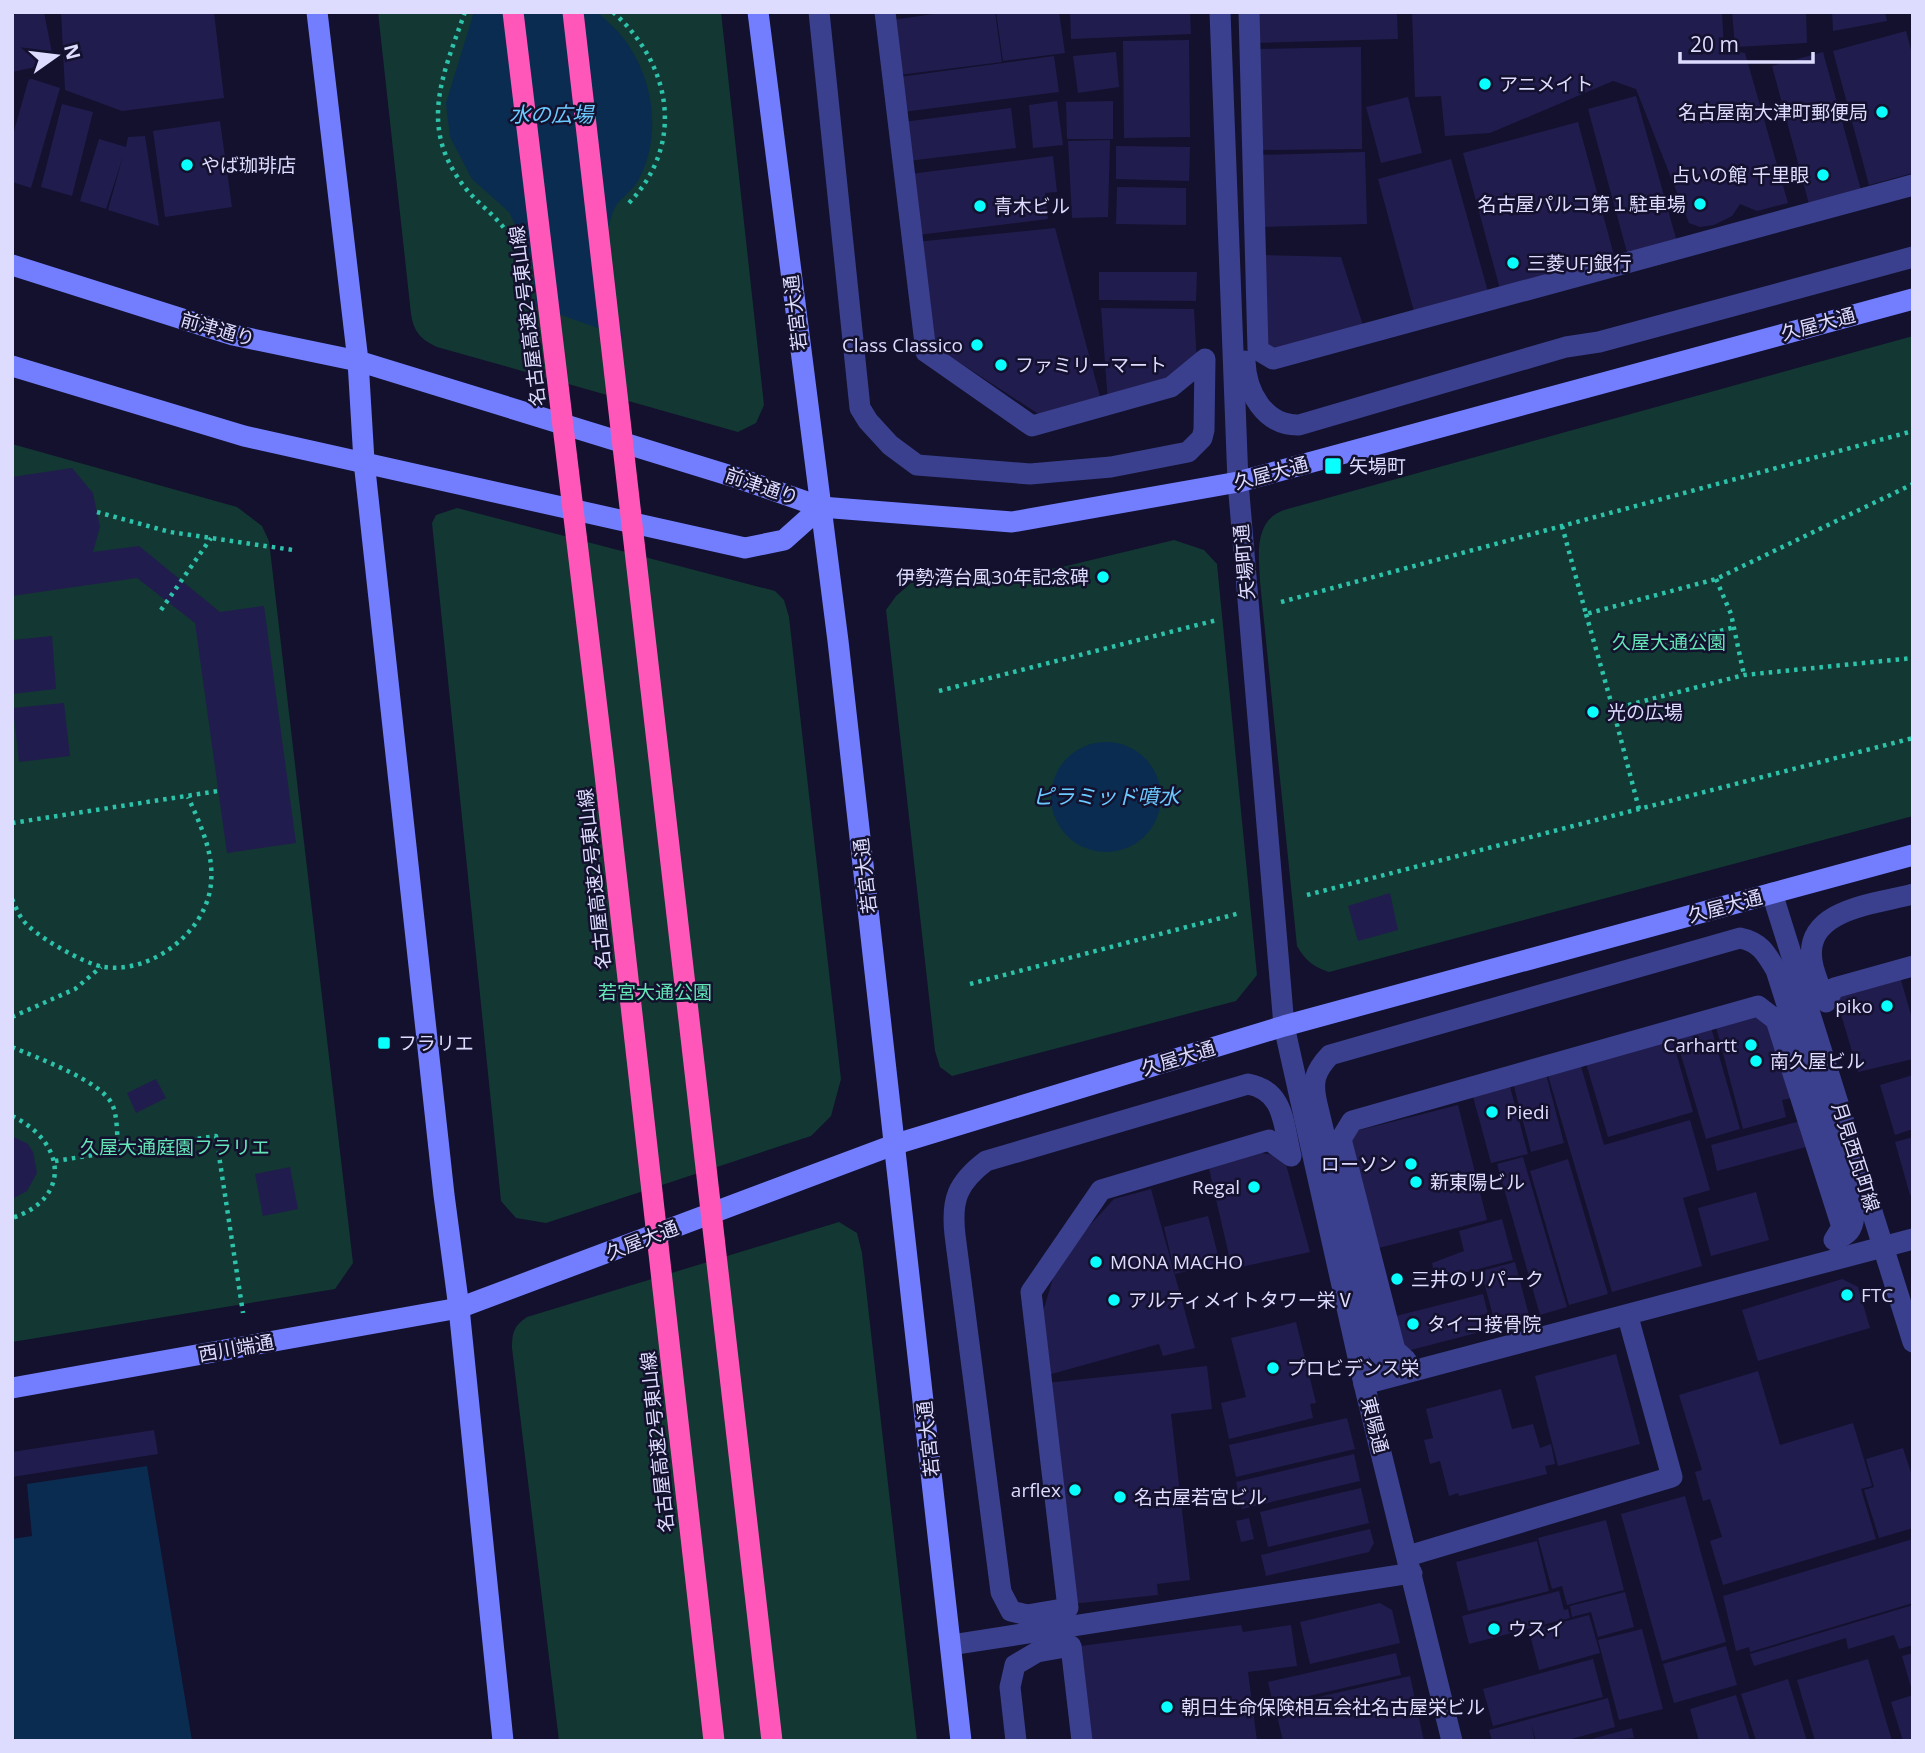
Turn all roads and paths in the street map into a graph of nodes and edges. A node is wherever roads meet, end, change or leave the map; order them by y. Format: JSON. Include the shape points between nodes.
{"nodes":[{"id":1,"x":317,"y":12,"type":"edge"},
{"id":2,"x":465,"y":12,"type":"edge"},
{"id":3,"x":513,"y":12,"type":"edge"},
{"id":4,"x":573,"y":12,"type":"edge"},
{"id":5,"x":613,"y":12,"type":"edge"},
{"id":6,"x":758,"y":12,"type":"edge"},
{"id":7,"x":818,"y":12,"type":"edge"},
{"id":8,"x":885,"y":12,"type":"edge"},
{"id":9,"x":1220,"y":12,"type":"edge"},
{"id":10,"x":1234,"y":12,"type":"edge"},
{"id":11,"x":1249,"y":12,"type":"edge"},
{"id":12,"x":1913,"y":185,"type":"edge"},
{"id":13,"x":623,"y":209,"type":"dead end"},
{"id":14,"x":506,"y":231,"type":"dead end"},
{"id":15,"x":1913,"y":257,"type":"edge"},
{"id":16,"x":12,"y":265,"type":"edge"},
{"id":17,"x":1913,"y":299,"type":"edge"},
{"id":18,"x":358,"y":361,"type":"junction"},
{"id":19,"x":12,"y":366,"type":"edge"},
{"id":20,"x":1913,"y":431,"type":"edge"},
{"id":21,"x":363,"y":461,"type":"junction"},
{"id":22,"x":1238,"y":482,"type":"junction"},
{"id":23,"x":1913,"y":484,"type":"edge"},
{"id":24,"x":821,"y":507,"type":"junction"},
{"id":25,"x":97,"y":512,"type":"dead end"},
{"id":26,"x":1562,"y":526,"type":"junction"},
{"id":27,"x":211,"y":538,"type":"junction"},
{"id":28,"x":293,"y":550,"type":"dead end"},
{"id":29,"x":1716,"y":579,"type":"junction"},
{"id":30,"x":1272,"y":605,"type":"dead end"},
{"id":31,"x":161,"y":610,"type":"dead end"},
{"id":32,"x":1586,"y":614,"type":"junction"},
{"id":33,"x":1222,"y":618,"type":"dead end"},
{"id":34,"x":1735,"y":627,"type":"junction"},
{"id":35,"x":1646,"y":650,"type":"dead end"},
{"id":36,"x":1913,"y":658,"type":"edge"},
{"id":37,"x":1744,"y":675,"type":"junction"},
{"id":38,"x":939,"y":691,"type":"dead end"},
{"id":39,"x":1612,"y":709,"type":"junction"},
{"id":40,"x":1913,"y":738,"type":"edge"},
{"id":41,"x":218,"y":791,"type":"dead end"},
{"id":42,"x":188,"y":797,"type":"junction"},
{"id":43,"x":1639,"y":809,"type":"junction"},
{"id":44,"x":12,"y":823,"type":"edge"},
{"id":45,"x":1913,"y":855,"type":"edge"},
{"id":46,"x":1772,"y":893,"type":"junction"},
{"id":47,"x":1913,"y":894,"type":"edge"},
{"id":48,"x":1302,"y":897,"type":"dead end"},
{"id":49,"x":12,"y":900,"type":"edge"},
{"id":50,"x":1250,"y":910,"type":"dead end"},
{"id":51,"x":101,"y":967,"type":"junction"},
{"id":52,"x":1913,"y":967,"type":"edge"},
{"id":53,"x":970,"y":984,"type":"dead end"},
{"id":54,"x":1758,"y":1006,"type":"joint"},
{"id":55,"x":12,"y":1017,"type":"edge"},
{"id":56,"x":1284,"y":1026,"type":"junction"},
{"id":57,"x":12,"y":1047,"type":"edge"},
{"id":58,"x":12,"y":1116,"type":"edge"},
{"id":59,"x":896,"y":1144,"type":"junction"},
{"id":60,"x":118,"y":1153,"type":"junction"},
{"id":61,"x":1291,"y":1156,"type":"joint"},
{"id":62,"x":55,"y":1161,"type":"junction"},
{"id":63,"x":12,"y":1218,"type":"edge"},
{"id":64,"x":1913,"y":1239,"type":"edge"},
{"id":65,"x":1885,"y":1247,"type":"junction"},
{"id":66,"x":459,"y":1308,"type":"junction"},
{"id":67,"x":243,"y":1314,"type":"dead end"},
{"id":68,"x":1628,"y":1317,"type":"junction"},
{"id":69,"x":1913,"y":1342,"type":"edge"},
{"id":70,"x":1364,"y":1384,"type":"junction"},
{"id":71,"x":12,"y":1388,"type":"edge"},
{"id":72,"x":1410,"y":1564,"type":"junction"},
{"id":73,"x":951,"y":1645,"type":"junction"},
{"id":74,"x":503,"y":1741,"type":"edge"},
{"id":75,"x":714,"y":1741,"type":"edge"},
{"id":76,"x":772,"y":1741,"type":"edge"},
{"id":77,"x":961,"y":1741,"type":"edge"},
{"id":78,"x":1016,"y":1741,"type":"edge"},
{"id":79,"x":1082,"y":1741,"type":"edge"},
{"id":80,"x":1452,"y":1741,"type":"edge"}],
"edges":[{"from":1,"to":18,"type":"street"},
{"from":2,"to":14,"type":"path","via":[[436,100],[439,136],[450,165],[468,191]]},
{"from":3,"to":75,"type":"highway","name":"名古屋高速2号東山線","bridge":true},
{"from":4,"to":76,"type":"highway","bridge":true},
{"from":5,"to":13,"type":"path","via":[[647,51],[661,86],[667,122],[658,160]]},
{"from":6,"to":24,"type":"street","name":"若宮大通"},
{"from":7,"to":8,"type":"street","via":[[860,408],[868,421],[917,465],[1053,472],[1111,467],[1188,452],[1204,430],[1205,359],[1171,387],[1032,426],[926,352]]},
{"from":9,"to":22,"type":"street","name":"矢場町通"},
{"from":10,"to":15,"type":"street","via":[[1246,381],[1268,414],[1287,425]]},
{"from":11,"to":12,"type":"street","via":[[1258,350],[1273,359]]},
{"from":16,"to":18,"type":"street","name":"前津通り","via":[[233,335]]},
{"from":17,"to":22,"type":"street","name":"久屋大通"},
{"from":18,"to":21,"type":"street"},
{"from":18,"to":24,"type":"street","name":"前津通り"},
{"from":19,"to":21,"type":"street","name":"前津通り","via":[[213,428]]},
{"from":20,"to":26,"type":"path"},
{"from":21,"to":24,"type":"street","name":"前津通り","via":[[745,548],[785,540]]},
{"from":21,"to":66,"type":"street"},
{"from":22,"to":24,"type":"street","name":"久屋大通","via":[[1012,522]]},
{"from":22,"to":56,"type":"street","name":"矢場町通"},
{"from":23,"to":29,"type":"path"},
{"from":24,"to":59,"type":"street","name":"若宮大通"},
{"from":25,"to":27,"type":"path"},
{"from":26,"to":30,"type":"path"},
{"from":26,"to":32,"type":"path"},
{"from":27,"to":28,"type":"path"},
{"from":27,"to":31,"type":"path"},
{"from":29,"to":32,"type":"path"},
{"from":29,"to":34,"type":"path"},
{"from":32,"to":39,"type":"path"},
{"from":33,"to":38,"type":"path"},
{"from":34,"to":35,"type":"path"},
{"from":34,"to":37,"type":"path"},
{"from":36,"to":37,"type":"path"},
{"from":37,"to":39,"type":"path"},
{"from":39,"to":43,"type":"path"},
{"from":40,"to":43,"type":"path"},
{"from":41,"to":42,"type":"path"},
{"from":42,"to":44,"type":"path"},
{"from":42,"to":51,"type":"path","via":[[210,856],[211,885],[197,923],[147,961]]},
{"from":43,"to":48,"type":"path"},
{"from":45,"to":46,"type":"street","name":"久屋大通"},
{"from":46,"to":56,"type":"street","name":"久屋大通"},
{"from":46,"to":65,"type":"street","name":"月見西瓦町線"},
{"from":47,"to":52,"type":"street","via":[[1833,915],[1822,925],[1812,948],[1812,962],[1826,1002],[1833,988]]},
{"from":49,"to":51,"type":"path","via":[[23,920],[53,944]]},
{"from":50,"to":53,"type":"path"},
{"from":51,"to":55,"type":"path","via":[[75,989]]},
{"from":54,"to":54,"type":"street","via":[[1776,1020],[1842,1227],[1834,1240],[1847,1235],[1854,1215],[1776,970],[1764,949],[1751,940],[1740,938],[1330,1055],[1314,1077],[1313,1088],[1376,1349],[1383,1359],[1406,1360],[1395,1350],[1341,1139],[1352,1121]]},
{"from":56,"to":59,"type":"street","name":"久屋大通"},
{"from":56,"to":70,"type":"street","name":"東陽通"},
{"from":57,"to":60,"type":"path","via":[[81,1079],[104,1095],[113,1105]]},
{"from":58,"to":62,"type":"path","via":[[46,1139]]},
{"from":59,"to":66,"type":"street","name":"久屋大通"},
{"from":59,"to":73,"type":"street","name":"若宮大通"},
{"from":60,"to":62,"type":"path"},
{"from":60,"to":67,"type":"path","via":[[216,1136]]},
{"from":61,"to":61,"type":"street","via":[[1276,1098],[1268,1090],[1248,1084],[986,1161],[961,1188],[954,1200],[955,1235],[1001,1592],[1011,1611],[1027,1615],[1068,1608],[1031,1292],[1101,1191],[1269,1140]]},
{"from":62,"to":63,"type":"path","via":[[52,1186],[39,1207]]},
{"from":64,"to":65,"type":"street"},
{"from":65,"to":68,"type":"street"},
{"from":65,"to":69,"type":"street","name":"月見西瓦町線"},
{"from":66,"to":71,"type":"street","name":"西川端通"},
{"from":66,"to":74,"type":"street"},
{"from":68,"to":70,"type":"street"},
{"from":68,"to":72,"type":"street","via":[[1672,1477]]},
{"from":70,"to":72,"type":"street","name":"東陽通"},
{"from":72,"to":73,"type":"street"},
{"from":72,"to":80,"type":"street","name":"東陽通"},
{"from":73,"to":77,"type":"street","name":"若宮大通"},
{"from":78,"to":79,"type":"street","via":[[1010,1687],[1015,1665],[1037,1652],[1071,1646]]}]}
